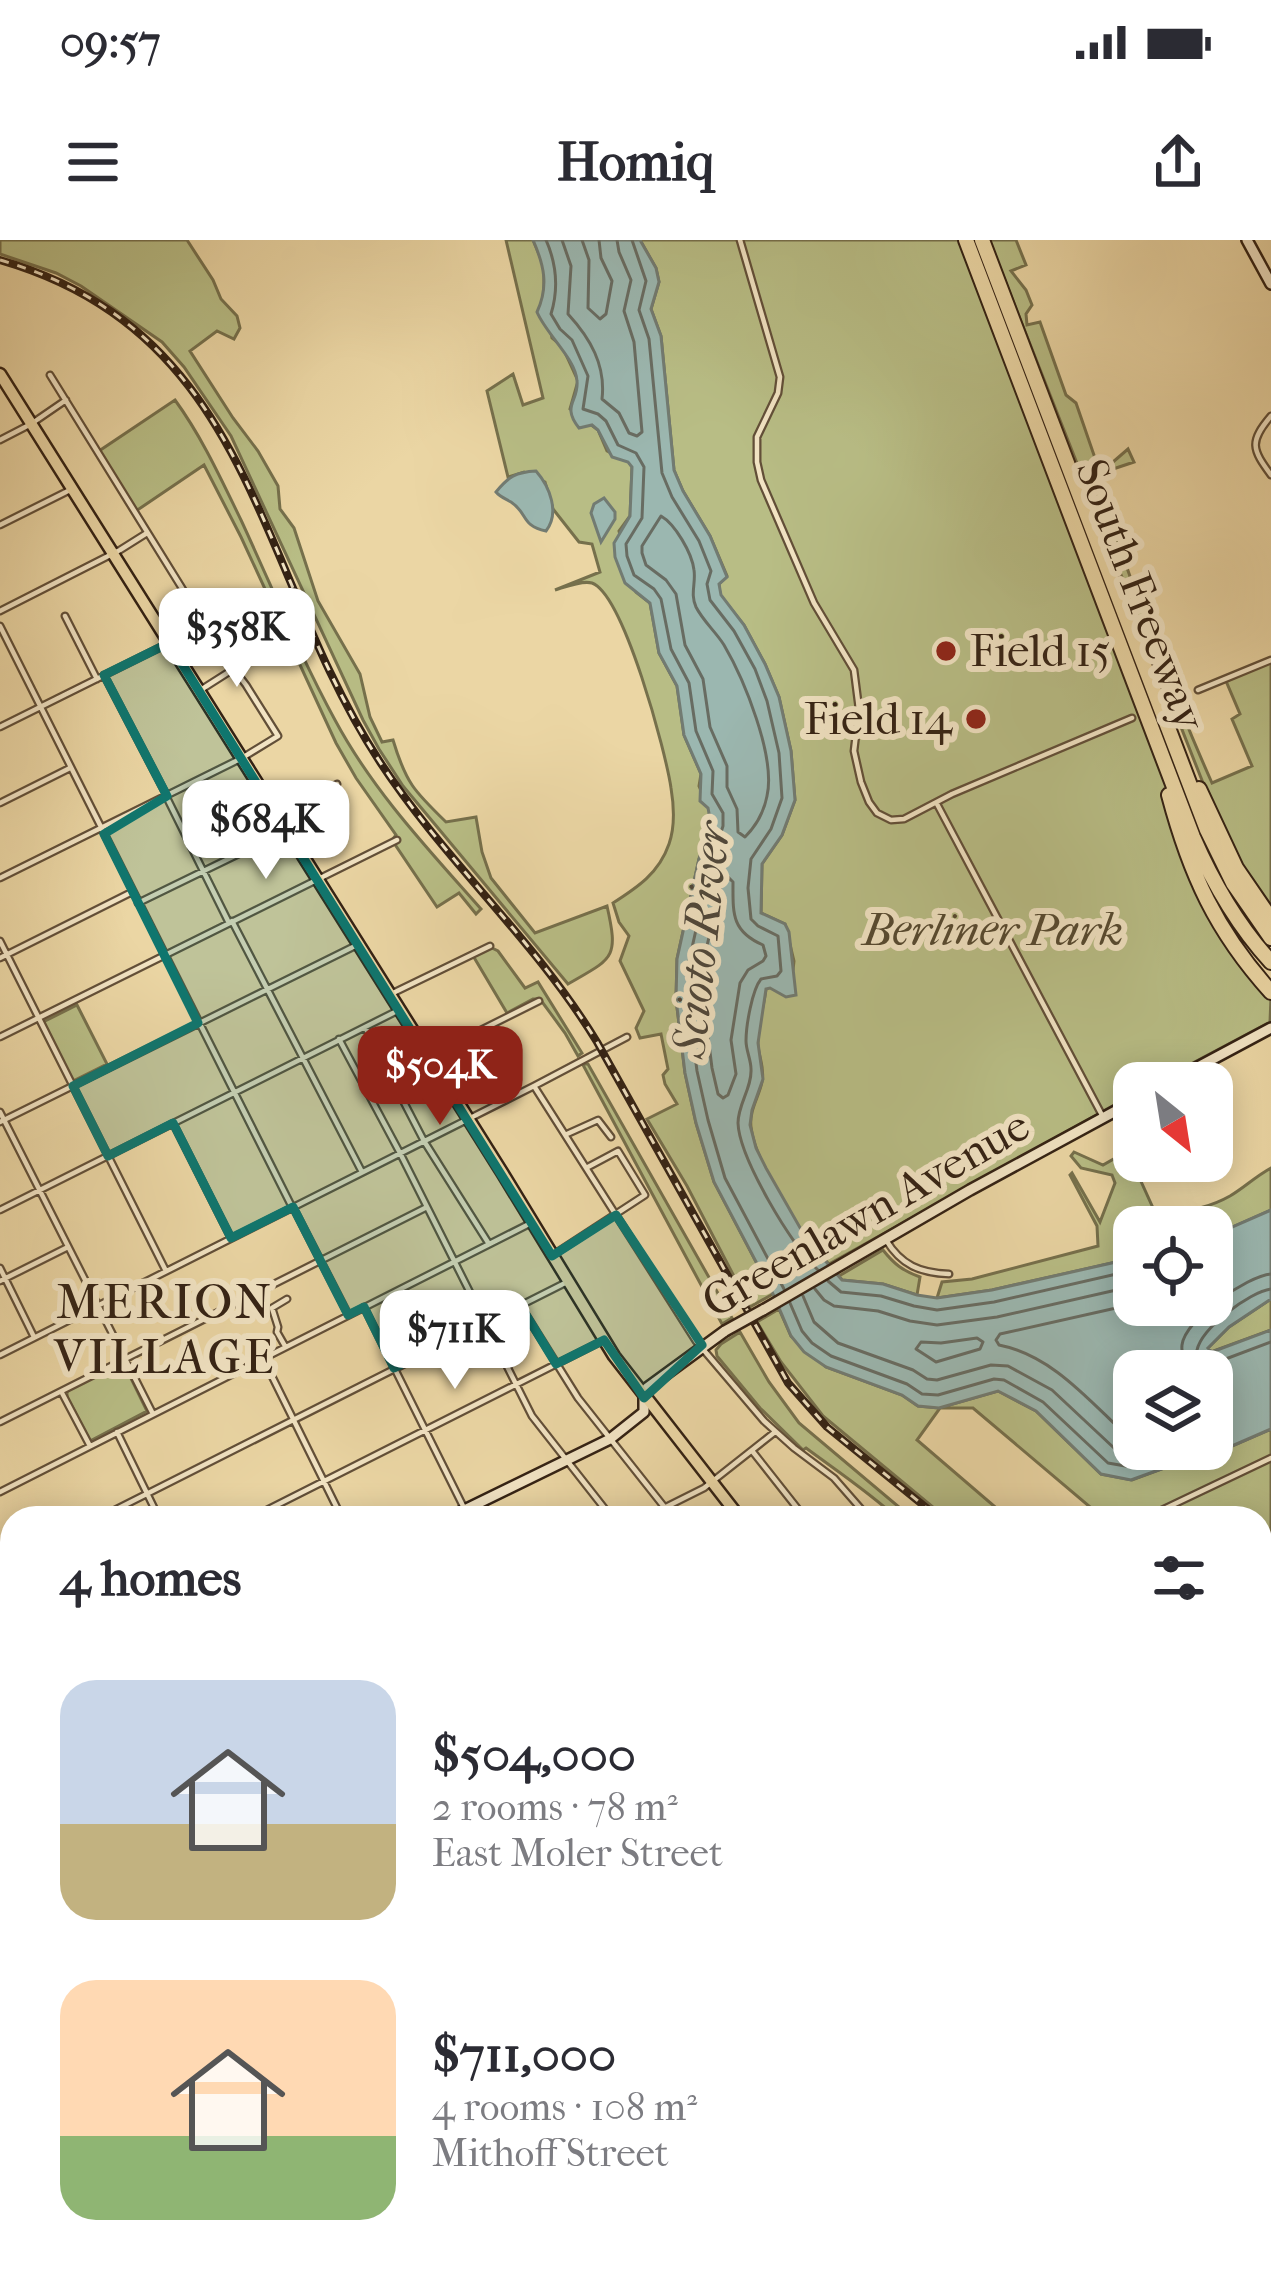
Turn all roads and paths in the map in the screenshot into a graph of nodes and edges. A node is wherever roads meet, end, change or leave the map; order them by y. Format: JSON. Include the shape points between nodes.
{"nodes":[{"id":1,"x":740,"y":240,"type":"edge"},
{"id":2,"x":966,"y":240,"type":"edge"},
{"id":3,"x":982,"y":240,"type":"edge"},
{"id":4,"x":1247,"y":240,"type":"edge"},
{"id":5,"x":1271,"y":284,"type":"edge"},
{"id":6,"x":0,"y":374,"type":"edge"},
{"id":7,"x":50,"y":374,"type":"dead end"},
{"id":8,"x":66,"y":400,"type":"junction"},
{"id":9,"x":1271,"y":416,"type":"edge"},
{"id":10,"x":31,"y":424,"type":"junction"},
{"id":11,"x":0,"y":440,"type":"edge"},
{"id":12,"x":1271,"y":475,"type":"edge"},
{"id":13,"x":72,"y":489,"type":"junction"},
{"id":14,"x":0,"y":525,"type":"edge"},
{"id":15,"x":147,"y":533,"type":"junction"},
{"id":16,"x":113,"y":554,"type":"junction"},
{"id":17,"x":0,"y":610,"type":"edge"},
{"id":18,"x":65,"y":616,"type":"dead end"},
{"id":19,"x":0,"y":626,"type":"edge"},
{"id":20,"x":169,"y":643,"type":"junction"},
{"id":21,"x":254,"y":656,"type":"dead end"},
{"id":22,"x":1271,"y":660,"type":"edge"},
{"id":23,"x":232,"y":669,"type":"junction"},
{"id":24,"x":100,"y":677,"type":"junction"},
{"id":25,"x":1198,"y":690,"type":"dead end"},
{"id":26,"x":199,"y":691,"type":"junction"},
{"id":27,"x":40,"y":707,"type":"junction"},
{"id":28,"x":1140,"y":720,"type":"junction"},
{"id":29,"x":0,"y":727,"type":"edge"},
{"id":30,"x":1178,"y":754,"type":"junction"},
{"id":31,"x":242,"y":758,"type":"junction"},
{"id":32,"x":70,"y":768,"type":"junction"},
{"id":33,"x":338,"y":784,"type":"dead end"},
{"id":34,"x":166,"y":796,"type":"junction"},
{"id":35,"x":0,"y":802,"type":"edge"},
{"id":36,"x":937,"y":803,"type":"junction"},
{"id":37,"x":283,"y":825,"type":"junction"},
{"id":38,"x":101,"y":829,"type":"junction"},
{"id":39,"x":398,"y":840,"type":"dead end"},
{"id":40,"x":203,"y":871,"type":"junction"},
{"id":41,"x":0,"y":878,"type":"edge"},
{"id":42,"x":318,"y":879,"type":"junction"},
{"id":43,"x":132,"y":892,"type":"junction"},
{"id":44,"x":138,"y":903,"type":"junction"},
{"id":45,"x":1271,"y":919,"type":"edge"},
{"id":46,"x":231,"y":922,"type":"junction"},
{"id":47,"x":1271,"y":938,"type":"edge"},
{"id":48,"x":0,"y":941,"type":"edge"},
{"id":49,"x":358,"y":944,"type":"junction"},
{"id":50,"x":490,"y":946,"type":"dead end"},
{"id":51,"x":164,"y":955,"type":"junction"},
{"id":52,"x":3,"y":956,"type":"edge"},
{"id":53,"x":1271,"y":962,"type":"edge"},
{"id":54,"x":267,"y":989,"type":"junction"},
{"id":55,"x":1271,"y":992,"type":"edge"},
{"id":56,"x":390,"y":995,"type":"junction"},
{"id":57,"x":539,"y":1001,"type":"dead end"},
{"id":58,"x":399,"y":1010,"type":"junction"},
{"id":59,"x":38,"y":1018,"type":"junction"},
{"id":60,"x":198,"y":1023,"type":"junction"},
{"id":61,"x":365,"y":1027,"type":"junction"},
{"id":62,"x":1271,"y":1028,"type":"edge"},
{"id":63,"x":627,"y":1036,"type":"dead end"},
{"id":64,"x":0,"y":1037,"type":"edge"},
{"id":65,"x":339,"y":1040,"type":"junction"},
{"id":66,"x":429,"y":1056,"type":"junction"},
{"id":67,"x":302,"y":1058,"type":"junction"},
{"id":68,"x":1207,"y":1062,"type":"edge"},
{"id":69,"x":73,"y":1086,"type":"junction"},
{"id":70,"x":535,"y":1086,"type":"junction"},
{"id":71,"x":233,"y":1093,"type":"junction"},
{"id":72,"x":0,"y":1112,"type":"edge"},
{"id":73,"x":1113,"y":1112,"type":"edge"},
{"id":74,"x":1103,"y":1117,"type":"junction"},
{"id":75,"x":468,"y":1119,"type":"junction"},
{"id":76,"x":2,"y":1121,"type":"edge"},
{"id":77,"x":173,"y":1123,"type":"junction"},
{"id":78,"x":567,"y":1135,"type":"junction"},
{"id":79,"x":611,"y":1137,"type":"dead end"},
{"id":80,"x":424,"y":1141,"type":"junction"},
{"id":81,"x":400,"y":1153,"type":"junction"},
{"id":82,"x":108,"y":1156,"type":"junction"},
{"id":83,"x":587,"y":1167,"type":"junction"},
{"id":84,"x":362,"y":1172,"type":"junction"},
{"id":85,"x":40,"y":1190,"type":"junction"},
{"id":86,"x":292,"y":1207,"type":"junction"},
{"id":87,"x":427,"y":1207,"type":"junction"},
{"id":88,"x":0,"y":1210,"type":"edge"},
{"id":89,"x":616,"y":1215,"type":"junction"},
{"id":90,"x":531,"y":1223,"type":"junction"},
{"id":91,"x":231,"y":1238,"type":"junction"},
{"id":92,"x":886,"y":1240,"type":"junction"},
{"id":93,"x":489,"y":1244,"type":"junction"},
{"id":94,"x":68,"y":1247,"type":"junction"},
{"id":95,"x":551,"y":1256,"type":"junction"},
{"id":96,"x":320,"y":1259,"type":"junction"},
{"id":97,"x":454,"y":1262,"type":"junction"},
{"id":98,"x":0,"y":1268,"type":"edge"},
{"id":99,"x":166,"y":1271,"type":"junction"},
{"id":100,"x":949,"y":1274,"type":"dead end"},
{"id":101,"x":3,"y":1280,"type":"edge"},
{"id":102,"x":567,"y":1282,"type":"junction"},
{"id":103,"x":287,"y":1299,"type":"dead end"},
{"id":104,"x":98,"y":1305,"type":"junction"},
{"id":105,"x":520,"y":1305,"type":"junction"},
{"id":106,"x":364,"y":1307,"type":"junction"},
{"id":107,"x":348,"y":1315,"type":"junction"},
{"id":108,"x":485,"y":1323,"type":"junction"},
{"id":109,"x":34,"y":1337,"type":"junction"},
{"id":110,"x":604,"y":1340,"type":"junction"},
{"id":111,"x":702,"y":1346,"type":"junction"},
{"id":112,"x":285,"y":1347,"type":"junction"},
{"id":113,"x":0,"y":1355,"type":"edge"},
{"id":114,"x":125,"y":1358,"type":"junction"},
{"id":115,"x":262,"y":1358,"type":"junction"},
{"id":116,"x":556,"y":1364,"type":"junction"},
{"id":117,"x":394,"y":1368,"type":"junction"},
{"id":118,"x":516,"y":1384,"type":"junction"},
{"id":119,"x":61,"y":1390,"type":"junction"},
{"id":120,"x":644,"y":1398,"type":"junction"},
{"id":121,"x":153,"y":1414,"type":"junction"},
{"id":122,"x":293,"y":1420,"type":"junction"},
{"id":123,"x":0,"y":1422,"type":"edge"},
{"id":124,"x":425,"y":1430,"type":"junction"},
{"id":125,"x":117,"y":1432,"type":"junction"},
{"id":126,"x":775,"y":1432,"type":"junction"},
{"id":127,"x":610,"y":1439,"type":"junction"},
{"id":128,"x":90,"y":1446,"type":"junction"},
{"id":129,"x":752,"y":1450,"type":"junction"},
{"id":130,"x":1271,"y":1458,"type":"edge"},
{"id":131,"x":566,"y":1460,"type":"junction"},
{"id":132,"x":324,"y":1481,"type":"junction"},
{"id":133,"x":712,"y":1483,"type":"junction"},
{"id":134,"x":0,"y":1492,"type":"edge"},
{"id":135,"x":147,"y":1493,"type":"junction"},
{"id":136,"x":122,"y":1506,"type":"edge"},
{"id":137,"x":153,"y":1506,"type":"edge"},
{"id":138,"x":275,"y":1506,"type":"edge"},
{"id":139,"x":336,"y":1506,"type":"edge"},
{"id":140,"x":463,"y":1506,"type":"edge"},
{"id":141,"x":482,"y":1506,"type":"edge"},
{"id":142,"x":602,"y":1506,"type":"edge"},
{"id":143,"x":663,"y":1506,"type":"edge"},
{"id":144,"x":669,"y":1506,"type":"edge"},
{"id":145,"x":730,"y":1506,"type":"edge"},
{"id":146,"x":796,"y":1506,"type":"edge"},
{"id":147,"x":858,"y":1506,"type":"edge"},
{"id":148,"x":1170,"y":1506,"type":"edge"}],
"edges":[{"from":1,"to":36,"type":"street","via":[[780,377],[757,437],[760,480],[814,603],[854,670],[861,782],[873,808],[892,820]]},
{"from":2,"to":28,"type":"highway","name":"South Freeway"},
{"from":3,"to":30,"type":"highway","name":"South Freeway"},
{"from":4,"to":5,"type":"main road"},
{"from":6,"to":10,"type":"main road"},
{"from":7,"to":8,"type":"street"},
{"from":8,"to":10,"type":"street"},
{"from":8,"to":15,"type":"street"},
{"from":9,"to":12,"type":"street","via":[[1255,450]]},
{"from":10,"to":11,"type":"street"},
{"from":10,"to":13,"type":"main road"},
{"from":13,"to":14,"type":"street"},
{"from":13,"to":16,"type":"main road"},
{"from":15,"to":16,"type":"street"},
{"from":15,"to":23,"type":"street"},
{"from":16,"to":17,"type":"street"},
{"from":16,"to":20,"type":"main road"},
{"from":18,"to":24,"type":"street"},
{"from":19,"to":27,"type":"street"},
{"from":20,"to":24,"type":"street"},
{"from":20,"to":26,"type":"main road"},
{"from":21,"to":23,"type":"street"},
{"from":22,"to":25,"type":"street"},
{"from":23,"to":26,"type":"street"},
{"from":23,"to":31,"type":"street","via":[[278,736]]},
{"from":24,"to":27,"type":"street"},
{"from":24,"to":34,"type":"street"},
{"from":26,"to":31,"type":"main road"},
{"from":27,"to":29,"type":"street"},
{"from":27,"to":32,"type":"street"},
{"from":28,"to":36,"type":"street"},
{"from":28,"to":53,"type":"highway","name":"South Freeway","via":[[1207,868]]},
{"from":28,"to":55,"type":"highway","via":[[1200,889]]},
{"from":30,"to":45,"type":"highway"},
{"from":30,"to":47,"type":"highway","name":"South Freeway","via":[[1218,855]]},
{"from":31,"to":34,"type":"street"},
{"from":31,"to":37,"type":"main road"},
{"from":32,"to":35,"type":"street"},
{"from":32,"to":38,"type":"street"},
{"from":33,"to":37,"type":"street"},
{"from":34,"to":38,"type":"street"},
{"from":34,"to":40,"type":"street"},
{"from":36,"to":74,"type":"street"},
{"from":37,"to":40,"type":"street"},
{"from":37,"to":42,"type":"main road"},
{"from":38,"to":41,"type":"street"},
{"from":38,"to":43,"type":"street"},
{"from":39,"to":42,"type":"street"},
{"from":40,"to":44,"type":"street"},
{"from":40,"to":46,"type":"street"},
{"from":42,"to":46,"type":"street"},
{"from":42,"to":49,"type":"main road"},
{"from":43,"to":44,"type":"street"},
{"from":43,"to":52,"type":"street"},
{"from":44,"to":51,"type":"street"},
{"from":46,"to":51,"type":"street"},
{"from":46,"to":54,"type":"street"},
{"from":48,"to":52,"type":"street"},
{"from":49,"to":54,"type":"street"},
{"from":49,"to":56,"type":"main road"},
{"from":50,"to":56,"type":"street"},
{"from":51,"to":59,"type":"street"},
{"from":51,"to":60,"type":"street"},
{"from":52,"to":59,"type":"street"},
{"from":54,"to":60,"type":"street"},
{"from":54,"to":67,"type":"street"},
{"from":56,"to":58,"type":"main road"},
{"from":57,"to":66,"type":"street"},
{"from":58,"to":61,"type":"street"},
{"from":58,"to":66,"type":"main road"},
{"from":59,"to":64,"type":"street"},
{"from":59,"to":69,"type":"street"},
{"from":60,"to":69,"type":"street"},
{"from":60,"to":71,"type":"street"},
{"from":61,"to":65,"type":"street"},
{"from":61,"to":80,"type":"street"},
{"from":62,"to":68,"type":"main road"},
{"from":63,"to":70,"type":"street"},
{"from":65,"to":67,"type":"street"},
{"from":65,"to":81,"type":"street"},
{"from":66,"to":75,"type":"main road"},
{"from":67,"to":71,"type":"street"},
{"from":67,"to":84,"type":"street"},
{"from":69,"to":76,"type":"street"},
{"from":69,"to":82,"type":"street"},
{"from":70,"to":75,"type":"street"},
{"from":70,"to":78,"type":"street"},
{"from":71,"to":77,"type":"street"},
{"from":71,"to":86,"type":"street"},
{"from":72,"to":76,"type":"street"},
{"from":73,"to":74,"type":"main road","name":"Greenlawn Avenue"},
{"from":74,"to":92,"type":"main road","name":"Greenlawn Avenue"},
{"from":75,"to":80,"type":"street"},
{"from":75,"to":90,"type":"main road"},
{"from":76,"to":85,"type":"street"},
{"from":77,"to":82,"type":"street"},
{"from":77,"to":91,"type":"street"},
{"from":78,"to":79,"type":"street","via":[[598,1120]]},
{"from":78,"to":83,"type":"street"},
{"from":80,"to":81,"type":"street"},
{"from":80,"to":93,"type":"street"},
{"from":81,"to":84,"type":"street"},
{"from":81,"to":87,"type":"street"},
{"from":82,"to":85,"type":"street"},
{"from":82,"to":99,"type":"street"},
{"from":83,"to":89,"type":"street"},
{"from":83,"to":89,"type":"street","via":[[618,1151],[645,1193]]},
{"from":84,"to":86,"type":"street"},
{"from":85,"to":88,"type":"street"},
{"from":85,"to":94,"type":"street"},
{"from":86,"to":91,"type":"street"},
{"from":86,"to":96,"type":"street"},
{"from":87,"to":96,"type":"street"},
{"from":87,"to":97,"type":"street"},
{"from":89,"to":95,"type":"street"},
{"from":89,"to":111,"type":"street"},
{"from":90,"to":93,"type":"street"},
{"from":90,"to":95,"type":"main road"},
{"from":91,"to":99,"type":"street"},
{"from":92,"to":100,"type":"street","via":[[912,1267]]},
{"from":92,"to":111,"type":"main road","name":"Greenlawn Avenue","bridge":true},
{"from":93,"to":97,"type":"street"},
{"from":94,"to":101,"type":"street"},
{"from":94,"to":104,"type":"street"},
{"from":95,"to":102,"type":"main road"},
{"from":96,"to":107,"type":"street"},
{"from":96,"to":114,"type":"street"},
{"from":97,"to":106,"type":"street"},
{"from":97,"to":108,"type":"street"},
{"from":98,"to":101,"type":"street"},
{"from":99,"to":104,"type":"street"},
{"from":101,"to":109,"type":"street"},
{"from":102,"to":105,"type":"street"},
{"from":102,"to":110,"type":"main road"},
{"from":103,"to":112,"type":"street","via":[[272,1308]]},
{"from":104,"to":109,"type":"street"},
{"from":104,"to":114,"type":"street"},
{"from":105,"to":108,"type":"street"},
{"from":105,"to":116,"type":"street"},
{"from":106,"to":107,"type":"street"},
{"from":106,"to":117,"type":"street"},
{"from":107,"to":112,"type":"street"},
{"from":108,"to":117,"type":"street"},
{"from":108,"to":118,"type":"street"},
{"from":109,"to":113,"type":"street"},
{"from":110,"to":116,"type":"street"},
{"from":110,"to":120,"type":"main road"},
{"from":111,"to":120,"type":"main road","name":"Greenlawn Avenue"},
{"from":111,"to":126,"type":"street"},
{"from":112,"to":115,"type":"street"},
{"from":114,"to":119,"type":"street"},
{"from":114,"to":121,"type":"street"},
{"from":115,"to":121,"type":"street"},
{"from":115,"to":122,"type":"street"},
{"from":116,"to":118,"type":"street"},
{"from":116,"to":127,"type":"street"},
{"from":117,"to":122,"type":"street"},
{"from":117,"to":124,"type":"street"},
{"from":118,"to":124,"type":"street"},
{"from":118,"to":131,"type":"street"},
{"from":119,"to":123,"type":"street"},
{"from":119,"to":128,"type":"street"},
{"from":120,"to":127,"type":"main road","name":"Greenlawn Avenue","via":[[644,1412]]},
{"from":120,"to":133,"type":"main road"},
{"from":121,"to":125,"type":"street"},
{"from":122,"to":132,"type":"street"},
{"from":122,"to":135,"type":"street"},
{"from":124,"to":132,"type":"street"},
{"from":124,"to":140,"type":"street"},
{"from":125,"to":128,"type":"street"},
{"from":125,"to":135,"type":"street"},
{"from":126,"to":129,"type":"street"},
{"from":126,"to":147,"type":"street"},
{"from":127,"to":131,"type":"main road"},
{"from":127,"to":143,"type":"street"},
{"from":128,"to":134,"type":"street"},
{"from":129,"to":133,"type":"street"},
{"from":129,"to":146,"type":"street"},
{"from":130,"to":148,"type":"street"},
{"from":131,"to":141,"type":"main road"},
{"from":131,"to":142,"type":"street"},
{"from":132,"to":138,"type":"street"},
{"from":132,"to":139,"type":"street"},
{"from":133,"to":144,"type":"street"},
{"from":133,"to":145,"type":"main road"},
{"from":135,"to":136,"type":"street"},
{"from":135,"to":137,"type":"street"}]}
